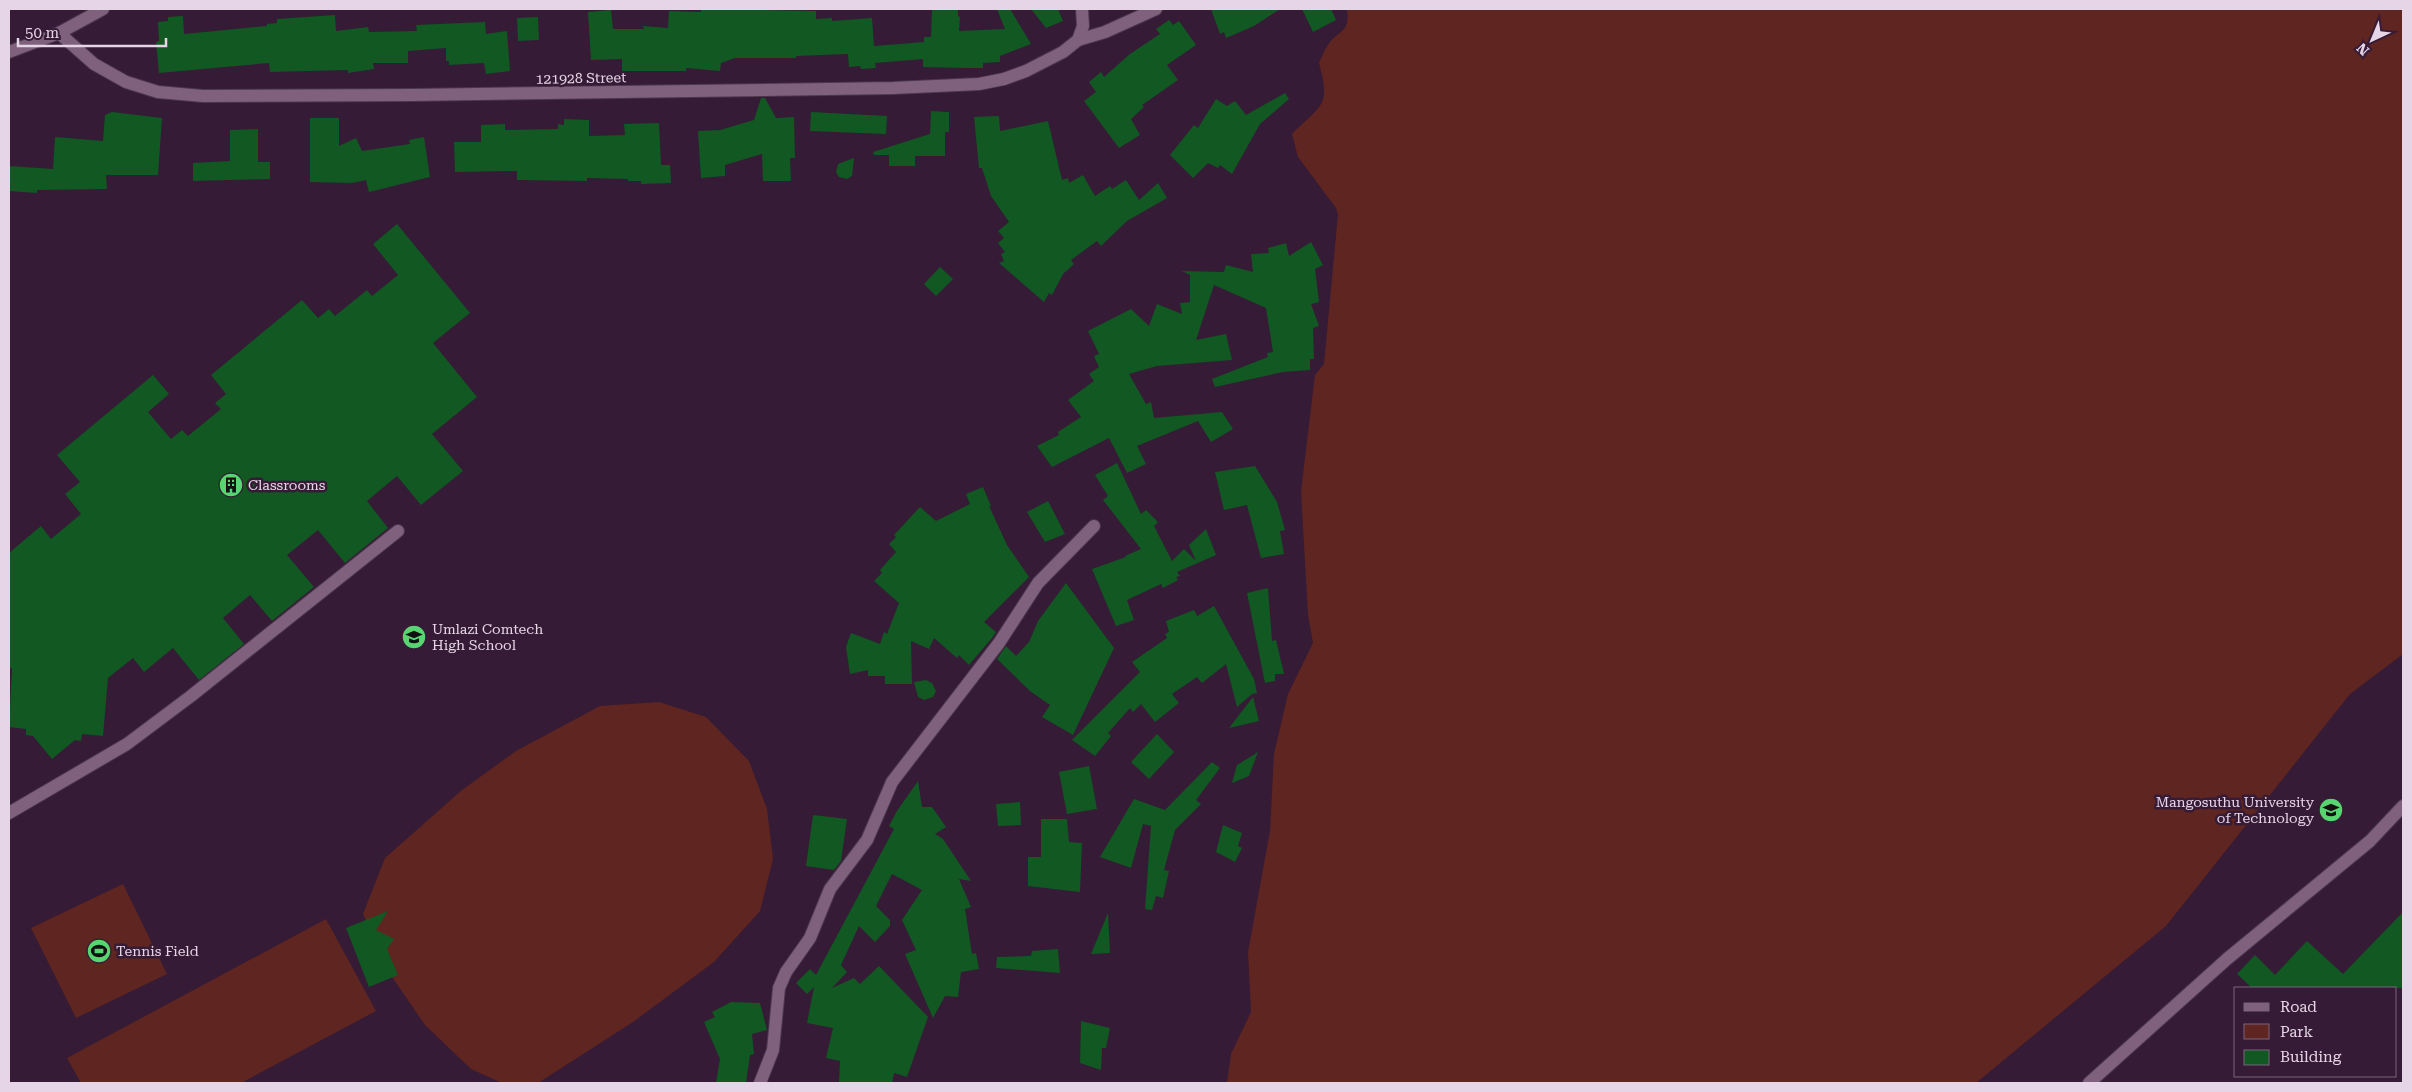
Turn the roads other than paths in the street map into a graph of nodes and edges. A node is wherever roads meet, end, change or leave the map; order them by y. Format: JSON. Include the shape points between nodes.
{"nodes":[{"id":1,"x":104,"y":9,"type":"edge"},
{"id":2,"x":1082,"y":9,"type":"edge"},
{"id":3,"x":1156,"y":9,"type":"edge"},
{"id":4,"x":59,"y":33,"type":"junction"},
{"id":5,"x":1078,"y":40,"type":"junction"},
{"id":6,"x":9,"y":52,"type":"edge"},
{"id":7,"x":1094,"y":526,"type":"dead end"},
{"id":8,"x":398,"y":531,"type":"dead end"},
{"id":9,"x":2403,"y":806,"type":"edge"},
{"id":10,"x":9,"y":813,"type":"edge"},
{"id":11,"x":760,"y":1083,"type":"edge"},
{"id":12,"x":2089,"y":1083,"type":"edge"}],
"edges":[{"from":1,"to":4,"type":"street"},
{"from":2,"to":5,"type":"street","via":[[1083,26]]},
{"from":3,"to":5,"type":"street","name":"121928 Street","via":[[1105,32]]},
{"from":4,"to":5,"type":"street","name":"121928 Street","via":[[94,64],[126,82],[158,92],[203,96],[893,88],[979,84],[1026,71],[1063,52]]},
{"from":4,"to":6,"type":"street"},
{"from":7,"to":11,"type":"street","via":[[1038,583],[999,643],[892,782],[867,840],[830,889],[810,938],[786,972],[779,988],[773,1050]]},
{"from":8,"to":10,"type":"street","via":[[127,744]]},
{"from":9,"to":12,"type":"street","via":[[2370,841],[2227,959]]}]}
